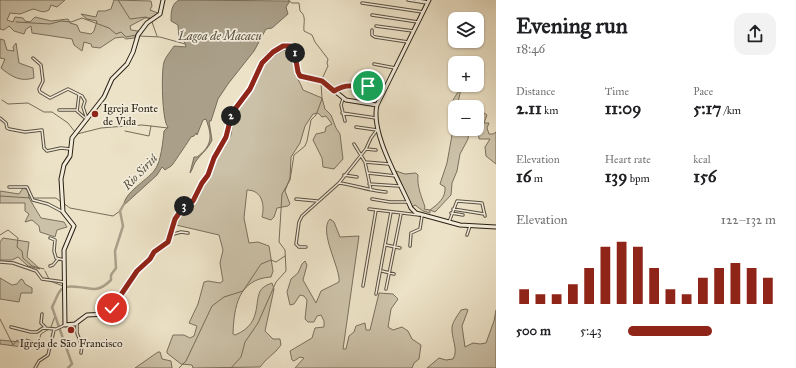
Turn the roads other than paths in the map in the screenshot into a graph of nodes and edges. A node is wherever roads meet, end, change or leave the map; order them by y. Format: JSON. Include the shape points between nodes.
{"nodes":[{"id":1,"x":163,"y":0,"type":"edge"},
{"id":2,"x":408,"y":0,"type":"edge"},
{"id":3,"x":416,"y":0,"type":"edge"},
{"id":4,"x":428,"y":2,"type":"edge"},
{"id":5,"x":362,"y":3,"type":"dead end"},
{"id":6,"x":423,"y":12,"type":"junction"},
{"id":7,"x":372,"y":15,"type":"dead end"},
{"id":8,"x":418,"y":22,"type":"junction"},
{"id":9,"x":376,"y":26,"type":"dead end"},
{"id":10,"x":372,"y":30,"type":"dead end"},
{"id":11,"x":414,"y":31,"type":"junction"},
{"id":12,"x":408,"y":42,"type":"junction"},
{"id":13,"x":33,"y":58,"type":"dead end"},
{"id":14,"x":374,"y":64,"type":"dead end"},
{"id":15,"x":395,"y":68,"type":"junction"},
{"id":16,"x":368,"y":86,"type":"dead end"},
{"id":17,"x":334,"y":91,"type":"junction"},
{"id":18,"x":367,"y":92,"type":"junction"},
{"id":19,"x":79,"y":95,"type":"junction"},
{"id":20,"x":381,"y":97,"type":"junction"},
{"id":21,"x":343,"y":99,"type":"junction"},
{"id":22,"x":372,"y":104,"type":"junction"},
{"id":23,"x":377,"y":105,"type":"junction"},
{"id":24,"x":376,"y":109,"type":"junction"},
{"id":25,"x":59,"y":110,"type":"dead end"},
{"id":26,"x":76,"y":110,"type":"junction"},
{"id":27,"x":342,"y":113,"type":"junction"},
{"id":28,"x":0,"y":118,"type":"edge"},
{"id":29,"x":376,"y":118,"type":"junction"},
{"id":30,"x":86,"y":119,"type":"junction"},
{"id":31,"x":345,"y":121,"type":"dead end"},
{"id":32,"x":356,"y":127,"type":"dead end"},
{"id":33,"x":377,"y":130,"type":"junction"},
{"id":34,"x":354,"y":144,"type":"dead end"},
{"id":35,"x":366,"y":149,"type":"junction"},
{"id":36,"x":71,"y":150,"type":"junction"},
{"id":37,"x":376,"y":150,"type":"dead end"},
{"id":38,"x":361,"y":155,"type":"junction"},
{"id":39,"x":365,"y":162,"type":"junction"},
{"id":40,"x":392,"y":164,"type":"junction"},
{"id":41,"x":368,"y":173,"type":"junction"},
{"id":42,"x":344,"y":175,"type":"junction"},
{"id":43,"x":397,"y":176,"type":"junction"},
{"id":44,"x":357,"y":177,"type":"dead end"},
{"id":45,"x":338,"y":183,"type":"junction"},
{"id":46,"x":369,"y":184,"type":"junction"},
{"id":47,"x":402,"y":186,"type":"junction"},
{"id":48,"x":9,"y":187,"type":"dead end"},
{"id":49,"x":371,"y":190,"type":"junction"},
{"id":50,"x":386,"y":192,"type":"dead end"},
{"id":51,"x":296,"y":199,"type":"dead end"},
{"id":52,"x":372,"y":200,"type":"dead end"},
{"id":53,"x":317,"y":201,"type":"junction"},
{"id":54,"x":408,"y":202,"type":"junction"},
{"id":55,"x":369,"y":209,"type":"dead end"},
{"id":56,"x":453,"y":209,"type":"junction"},
{"id":57,"x":376,"y":210,"type":"junction"},
{"id":58,"x":63,"y":212,"type":"junction"},
{"id":59,"x":392,"y":212,"type":"junction"},
{"id":60,"x":413,"y":213,"type":"junction"},
{"id":61,"x":451,"y":213,"type":"junction"},
{"id":62,"x":400,"y":214,"type":"junction"},
{"id":63,"x":463,"y":215,"type":"dead end"},
{"id":64,"x":421,"y":216,"type":"junction"},
{"id":65,"x":449,"y":222,"type":"junction"},
{"id":66,"x":470,"y":226,"type":"junction"},
{"id":67,"x":496,"y":227,"type":"edge"},
{"id":68,"x":188,"y":233,"type":"dead end"},
{"id":69,"x":170,"y":235,"type":"junction"},
{"id":70,"x":467,"y":235,"type":"dead end"},
{"id":71,"x":50,"y":238,"type":"dead end"},
{"id":72,"x":386,"y":245,"type":"dead end"},
{"id":73,"x":410,"y":246,"type":"dead end"},
{"id":74,"x":306,"y":247,"type":"dead end"},
{"id":75,"x":394,"y":247,"type":"junction"},
{"id":76,"x":400,"y":248,"type":"dead end"},
{"id":77,"x":58,"y":259,"type":"junction"},
{"id":78,"x":64,"y":260,"type":"junction"},
{"id":79,"x":0,"y":262,"type":"edge"},
{"id":80,"x":50,"y":266,"type":"dead end"},
{"id":81,"x":382,"y":272,"type":"dead end"},
{"id":82,"x":389,"y":273,"type":"junction"},
{"id":83,"x":394,"y":274,"type":"dead end"},
{"id":84,"x":65,"y":286,"type":"junction"},
{"id":85,"x":363,"y":286,"type":"dead end"},
{"id":86,"x":386,"y":289,"type":"dead end"},
{"id":87,"x":376,"y":294,"type":"dead end"},
{"id":88,"x":42,"y":314,"type":"dead end"},
{"id":89,"x":106,"y":314,"type":"junction"},
{"id":90,"x":120,"y":319,"type":"dead end"},
{"id":91,"x":77,"y":323,"type":"junction"},
{"id":92,"x":65,"y":325,"type":"junction"},
{"id":93,"x":11,"y":327,"type":"dead end"},
{"id":94,"x":46,"y":328,"type":"junction"},
{"id":95,"x":57,"y":328,"type":"junction"},
{"id":96,"x":81,"y":353,"type":"dead end"},
{"id":97,"x":35,"y":368,"type":"edge"}],
"edges":[{"from":1,"to":30,"type":"street","via":[[160,14],[147,23],[138,35],[127,64],[112,79],[104,97]]},
{"from":2,"to":4,"type":"street"},
{"from":3,"to":4,"type":"street"},
{"from":4,"to":6,"type":"street"},
{"from":5,"to":6,"type":"street"},
{"from":6,"to":8,"type":"street"},
{"from":7,"to":8,"type":"street"},
{"from":8,"to":11,"type":"street"},
{"from":9,"to":11,"type":"street"},
{"from":10,"to":12,"type":"street","via":[[374,37]]},
{"from":11,"to":12,"type":"street"},
{"from":12,"to":15,"type":"street"},
{"from":13,"to":19,"type":"street","via":[[41,64],[43,79],[40,92],[50,98],[68,89]]},
{"from":14,"to":15,"type":"street"},
{"from":15,"to":20,"type":"street"},
{"from":16,"to":18,"type":"street"},
{"from":17,"to":18,"type":"street","via":[[346,85],[360,87]]},
{"from":17,"to":21,"type":"street"},
{"from":17,"to":69,"type":"street","via":[[322,81],[300,76],[290,46],[283,46],[268,56],[250,89],[234,110],[226,137],[208,175],[193,201],[181,209]]},
{"from":18,"to":20,"type":"street"},
{"from":19,"to":26,"type":"street"},
{"from":19,"to":30,"type":"street","via":[[85,101],[83,107]]},
{"from":20,"to":23,"type":"street"},
{"from":21,"to":22,"type":"street"},
{"from":21,"to":27,"type":"street"},
{"from":22,"to":23,"type":"street"},
{"from":22,"to":24,"type":"street"},
{"from":23,"to":24,"type":"street"},
{"from":24,"to":29,"type":"street"},
{"from":25,"to":26,"type":"street"},
{"from":26,"to":30,"type":"street"},
{"from":27,"to":29,"type":"street"},
{"from":27,"to":31,"type":"street"},
{"from":28,"to":36,"type":"street","via":[[9,129],[25,132],[42,130],[44,148],[47,151],[62,148]]},
{"from":29,"to":33,"type":"street"},
{"from":30,"to":36,"type":"street","via":[[72,138]]},
{"from":32,"to":33,"type":"street"},
{"from":33,"to":35,"type":"street"},
{"from":33,"to":40,"type":"street"},
{"from":34,"to":38,"type":"street"},
{"from":35,"to":37,"type":"street"},
{"from":35,"to":38,"type":"street"},
{"from":36,"to":58,"type":"street","via":[[61,179]]},
{"from":38,"to":39,"type":"street"},
{"from":38,"to":42,"type":"street"},
{"from":39,"to":40,"type":"street"},
{"from":39,"to":41,"type":"street"},
{"from":40,"to":43,"type":"street"},
{"from":41,"to":43,"type":"street"},
{"from":41,"to":46,"type":"street"},
{"from":42,"to":44,"type":"street"},
{"from":42,"to":45,"type":"street"},
{"from":43,"to":47,"type":"street"},
{"from":45,"to":49,"type":"street"},
{"from":45,"to":53,"type":"street"},
{"from":46,"to":47,"type":"street"},
{"from":46,"to":49,"type":"street"},
{"from":47,"to":54,"type":"street"},
{"from":48,"to":58,"type":"street","via":[[27,187],[33,200]]},
{"from":49,"to":50,"type":"street"},
{"from":51,"to":53,"type":"street"},
{"from":52,"to":54,"type":"street"},
{"from":53,"to":74,"type":"street","via":[[299,222],[296,244],[299,247]]},
{"from":54,"to":60,"type":"street"},
{"from":55,"to":57,"type":"street"},
{"from":56,"to":56,"type":"street","via":[[456,201],[482,203],[484,215]]},
{"from":56,"to":61,"type":"street"},
{"from":57,"to":59,"type":"street"},
{"from":57,"to":85,"type":"street"},
{"from":58,"to":78,"type":"street","via":[[74,226],[64,248]]},
{"from":59,"to":62,"type":"street"},
{"from":59,"to":87,"type":"street"},
{"from":60,"to":62,"type":"street"},
{"from":60,"to":64,"type":"street"},
{"from":61,"to":63,"type":"street"},
{"from":61,"to":65,"type":"street"},
{"from":62,"to":75,"type":"street"},
{"from":64,"to":65,"type":"street"},
{"from":64,"to":73,"type":"street","via":[[420,229],[411,233]]},
{"from":65,"to":66,"type":"street"},
{"from":66,"to":67,"type":"street"},
{"from":66,"to":70,"type":"street"},
{"from":68,"to":69,"type":"street","via":[[178,232]]},
{"from":69,"to":89,"type":"street","via":[[167,244],[154,252],[137,271]]},
{"from":71,"to":77,"type":"street","via":[[55,240],[54,251]]},
{"from":72,"to":75,"type":"street"},
{"from":75,"to":76,"type":"street"},
{"from":75,"to":82,"type":"street"},
{"from":77,"to":78,"type":"street"},
{"from":77,"to":80,"type":"street"},
{"from":78,"to":84,"type":"street"},
{"from":79,"to":84,"type":"street","via":[[13,263],[36,271],[42,279]]},
{"from":81,"to":82,"type":"street"},
{"from":82,"to":83,"type":"street"},
{"from":82,"to":86,"type":"street"},
{"from":84,"to":92,"type":"street"},
{"from":88,"to":94,"type":"street","via":[[41,323]]},
{"from":89,"to":90,"type":"street"},
{"from":89,"to":91,"type":"street","via":[[87,315]]},
{"from":91,"to":92,"type":"street"},
{"from":91,"to":96,"type":"street"},
{"from":92,"to":95,"type":"street"},
{"from":93,"to":94,"type":"street","via":[[31,332]]},
{"from":94,"to":95,"type":"street"},
{"from":95,"to":97,"type":"street","via":[[48,355],[40,360]]}]}
